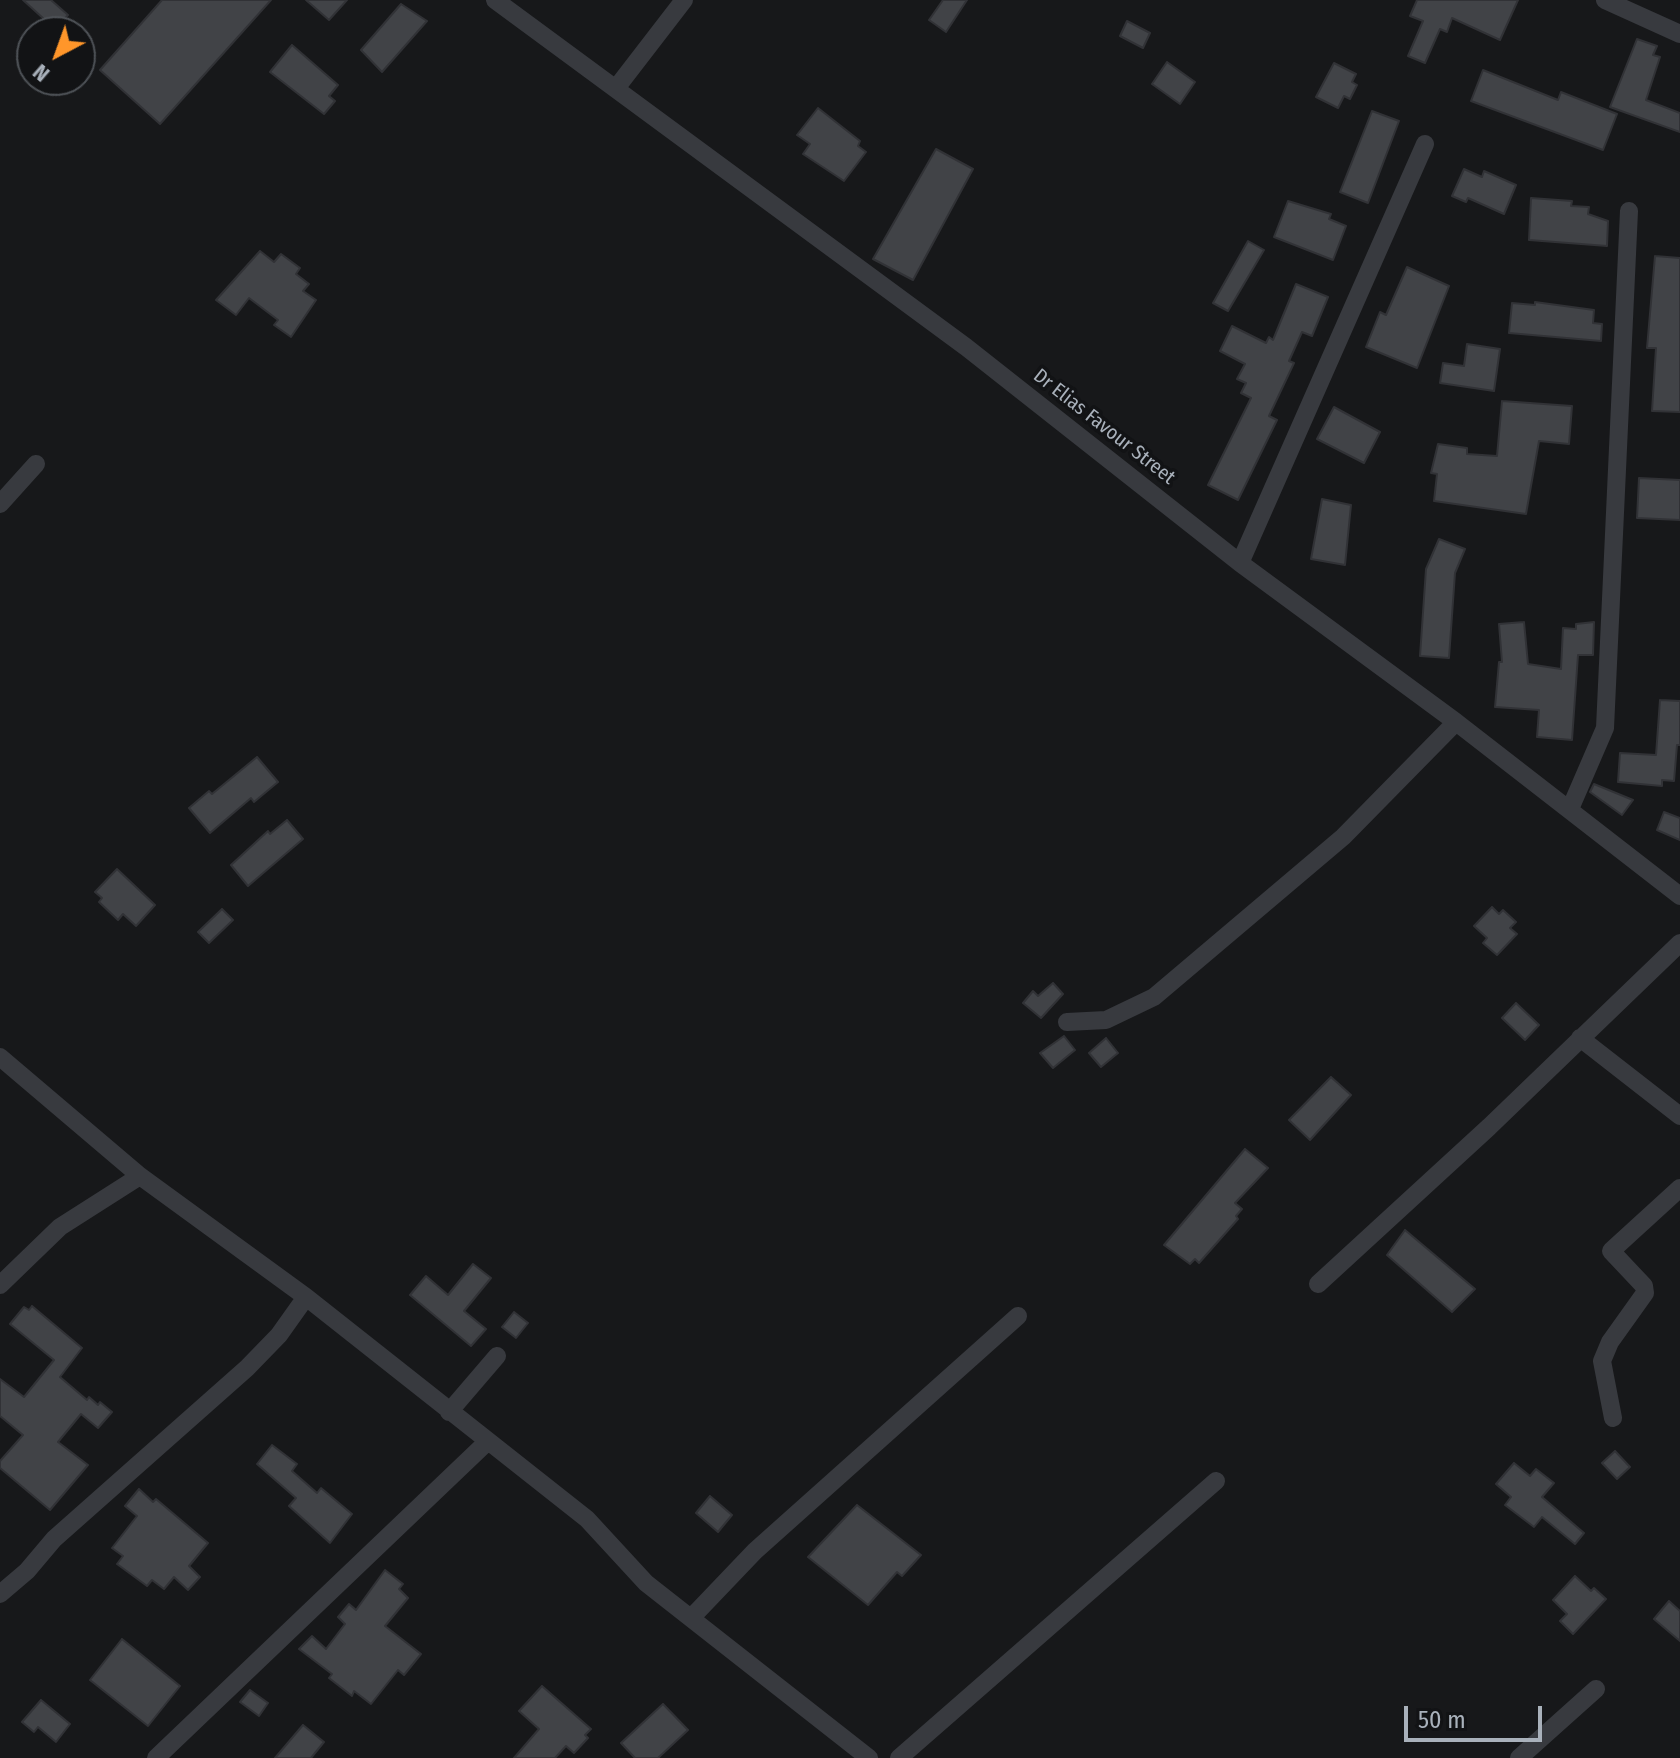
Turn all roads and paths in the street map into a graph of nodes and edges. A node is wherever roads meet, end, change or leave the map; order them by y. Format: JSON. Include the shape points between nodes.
{"nodes":[{"id":1,"x":495,"y":0,"type":"edge"},
{"id":2,"x":684,"y":0,"type":"edge"},
{"id":3,"x":1605,"y":0,"type":"edge"},
{"id":4,"x":1680,"y":34,"type":"edge"},
{"id":5,"x":617,"y":87,"type":"junction"},
{"id":6,"x":1425,"y":144,"type":"dead end"},
{"id":7,"x":1629,"y":211,"type":"dead end"},
{"id":8,"x":36,"y":464,"type":"dead end"},
{"id":9,"x":0,"y":504,"type":"edge"},
{"id":10,"x":1240,"y":563,"type":"junction"},
{"id":11,"x":1456,"y":722,"type":"junction"},
{"id":12,"x":1570,"y":809,"type":"junction"},
{"id":13,"x":1680,"y":896,"type":"edge"},
{"id":14,"x":1680,"y":943,"type":"edge"},
{"id":15,"x":1067,"y":1022,"type":"dead end"},
{"id":16,"x":1580,"y":1038,"type":"junction"},
{"id":17,"x":0,"y":1057,"type":"edge"},
{"id":18,"x":1680,"y":1116,"type":"edge"},
{"id":19,"x":140,"y":1176,"type":"junction"},
{"id":20,"x":1680,"y":1188,"type":"edge"},
{"id":21,"x":1318,"y":1284,"type":"dead end"},
{"id":22,"x":0,"y":1285,"type":"edge"},
{"id":23,"x":306,"y":1297,"type":"junction"},
{"id":24,"x":1018,"y":1316,"type":"dead end"},
{"id":25,"x":497,"y":1356,"type":"dead end"},
{"id":26,"x":449,"y":1412,"type":"junction"},
{"id":27,"x":1613,"y":1418,"type":"dead end"},
{"id":28,"x":487,"y":1442,"type":"junction"},
{"id":29,"x":1216,"y":1481,"type":"dead end"},
{"id":30,"x":0,"y":1594,"type":"edge"},
{"id":31,"x":691,"y":1618,"type":"junction"},
{"id":32,"x":1596,"y":1689,"type":"dead end"},
{"id":33,"x":156,"y":1758,"type":"edge"},
{"id":34,"x":869,"y":1758,"type":"edge"},
{"id":35,"x":899,"y":1758,"type":"edge"},
{"id":36,"x":1519,"y":1758,"type":"edge"}],
"edges":[{"from":1,"to":5,"type":"street","name":"Dr Elias Favour Street"},
{"from":2,"to":5,"type":"street"},
{"from":3,"to":4,"type":"street"},
{"from":5,"to":10,"type":"street","name":"Dr Elias Favour Street","via":[[966,347]]},
{"from":6,"to":10,"type":"street"},
{"from":7,"to":12,"type":"street","via":[[1605,728]]},
{"from":8,"to":9,"type":"street"},
{"from":10,"to":11,"type":"street","name":"Dr Elias Favour Street"},
{"from":11,"to":12,"type":"street","name":"Dr Elias Favour Street"},
{"from":11,"to":15,"type":"street","via":[[1343,837],[1154,997],[1106,1020]]},
{"from":12,"to":13,"type":"street","name":"Dr Elias Favour Street"},
{"from":14,"to":16,"type":"street"},
{"from":16,"to":18,"type":"street"},
{"from":16,"to":21,"type":"street"},
{"from":17,"to":19,"type":"street"},
{"from":19,"to":22,"type":"street","via":[[60,1227]]},
{"from":19,"to":23,"type":"street"},
{"from":20,"to":27,"type":"street","via":[[1611,1251],[1645,1293],[1602,1361]]},
{"from":23,"to":26,"type":"street"},
{"from":23,"to":30,"type":"street","via":[[247,1368],[54,1539]]},
{"from":24,"to":31,"type":"street","via":[[755,1551]]},
{"from":25,"to":26,"type":"street"},
{"from":26,"to":28,"type":"street"},
{"from":28,"to":31,"type":"street","via":[[587,1519],[646,1583]]},
{"from":28,"to":33,"type":"street"},
{"from":29,"to":35,"type":"street"},
{"from":31,"to":34,"type":"street"},
{"from":32,"to":36,"type":"street"}]}
